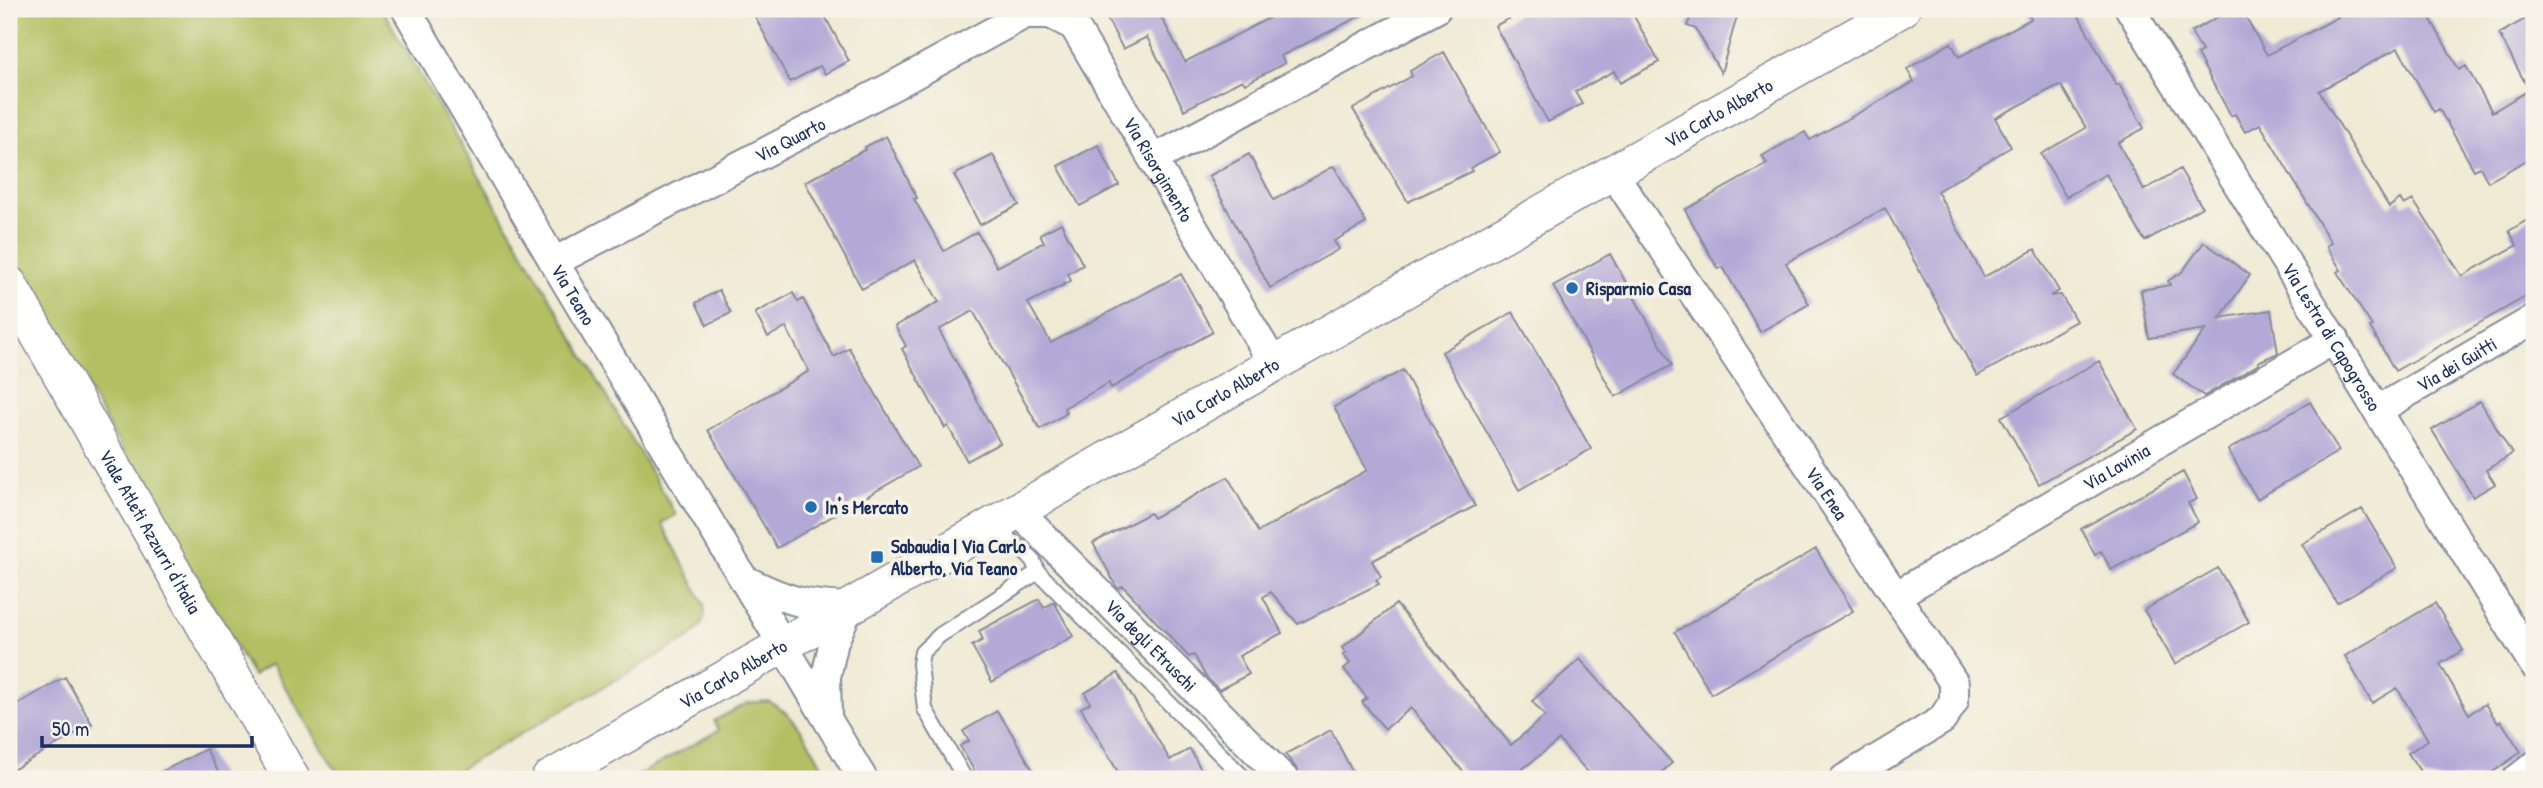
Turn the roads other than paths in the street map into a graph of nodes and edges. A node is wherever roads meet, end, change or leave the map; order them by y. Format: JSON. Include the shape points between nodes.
{"nodes":[{"id":1,"x":406,"y":9,"type":"edge"},
{"id":2,"x":1436,"y":9,"type":"edge"},
{"id":3,"x":1902,"y":9,"type":"edge"},
{"id":4,"x":2130,"y":9,"type":"edge"},
{"id":5,"x":1023,"y":11,"type":"edge"},
{"id":6,"x":1154,"y":159,"type":"junction"},
{"id":7,"x":1613,"y":173,"type":"junction"},
{"id":8,"x":554,"y":262,"type":"junction"},
{"id":9,"x":9,"y":284,"type":"edge"},
{"id":10,"x":2534,"y":319,"type":"edge"},
{"id":11,"x":2335,"y":339,"type":"junction"},
{"id":12,"x":1274,"y":364,"type":"junction"},
{"id":13,"x":2378,"y":410,"type":"junction"},
{"id":14,"x":1006,"y":518,"type":"junction"},
{"id":15,"x":1038,"y":572,"type":"junction"},
{"id":16,"x":743,"y":578,"type":"junction"},
{"id":17,"x":1897,"y":595,"type":"junction"},
{"id":18,"x":849,"y":607,"type":"junction"},
{"id":19,"x":783,"y":644,"type":"junction"},
{"id":20,"x":2534,"y":665,"type":"edge"},
{"id":21,"x":827,"y":718,"type":"junction"},
{"id":22,"x":2534,"y":766,"type":"edge"},
{"id":23,"x":292,"y":779,"type":"edge"},
{"id":24,"x":549,"y":779,"type":"edge"},
{"id":25,"x":863,"y":779,"type":"edge"},
{"id":26,"x":965,"y":779,"type":"edge"},
{"id":27,"x":1245,"y":779,"type":"edge"},
{"id":28,"x":1284,"y":779,"type":"edge"},
{"id":29,"x":1844,"y":779,"type":"edge"},
{"id":30,"x":2516,"y":779,"type":"edge"}],
"edges":[{"from":1,"to":8,"type":"street","name":"Via Teano"},
{"from":2,"to":6,"type":"street"},
{"from":3,"to":7,"type":"street","name":"Via Carlo Alberto"},
{"from":4,"to":11,"type":"street","name":"Via Lestra di Capogrosso"},
{"from":5,"to":6,"type":"street","name":"Via Risorgimento","via":[[1050,14],[1074,26]]},
{"from":5,"to":8,"type":"street","name":"Via Quarto","via":[[891,87]]},
{"from":6,"to":12,"type":"street","name":"Via Risorgimento"},
{"from":7,"to":12,"type":"street","name":"Via Carlo Alberto"},
{"from":7,"to":17,"type":"street","name":"Via Enea"},
{"from":8,"to":16,"type":"street","name":"Via Teano"},
{"from":9,"to":23,"type":"street","name":"Viale Atleti Azzurri d'Italia"},
{"from":10,"to":13,"type":"street","name":"Via dei Guitti"},
{"from":11,"to":13,"type":"street","name":"Via Lestra di Capogrosso"},
{"from":11,"to":17,"type":"street","name":"Via Lavinia"},
{"from":12,"to":14,"type":"street","name":"Via Carlo Alberto"},
{"from":13,"to":20,"type":"street","name":"Via Lestra di Capogrosso"},
{"from":14,"to":15,"type":"lane"},
{"from":14,"to":18,"type":"street","name":"Via Carlo Alberto"},
{"from":14,"to":28,"type":"street","name":"Via degli Etruschi"},
{"from":15,"to":26,"type":"lane","via":[[940,635],[922,652],[925,709]]},
{"from":15,"to":27,"type":"lane"},
{"from":16,"to":18,"type":"street","via":[[806,605]]},
{"from":16,"to":19,"type":"street","name":"Via Teano"},
{"from":17,"to":29,"type":"street","name":"Via Enea","via":[[1950,675],[1954,701],[1936,725]]},
{"from":18,"to":19,"type":"street","name":"Via Carlo Alberto"},
{"from":18,"to":21,"type":"street","via":[[834,641],[826,677]]},
{"from":19,"to":21,"type":"street","name":"Via Teano"},
{"from":19,"to":24,"type":"street","name":"Via Carlo Alberto"},
{"from":21,"to":25,"type":"street","name":"Via Teano"},
{"from":22,"to":30,"type":"street"}]}
